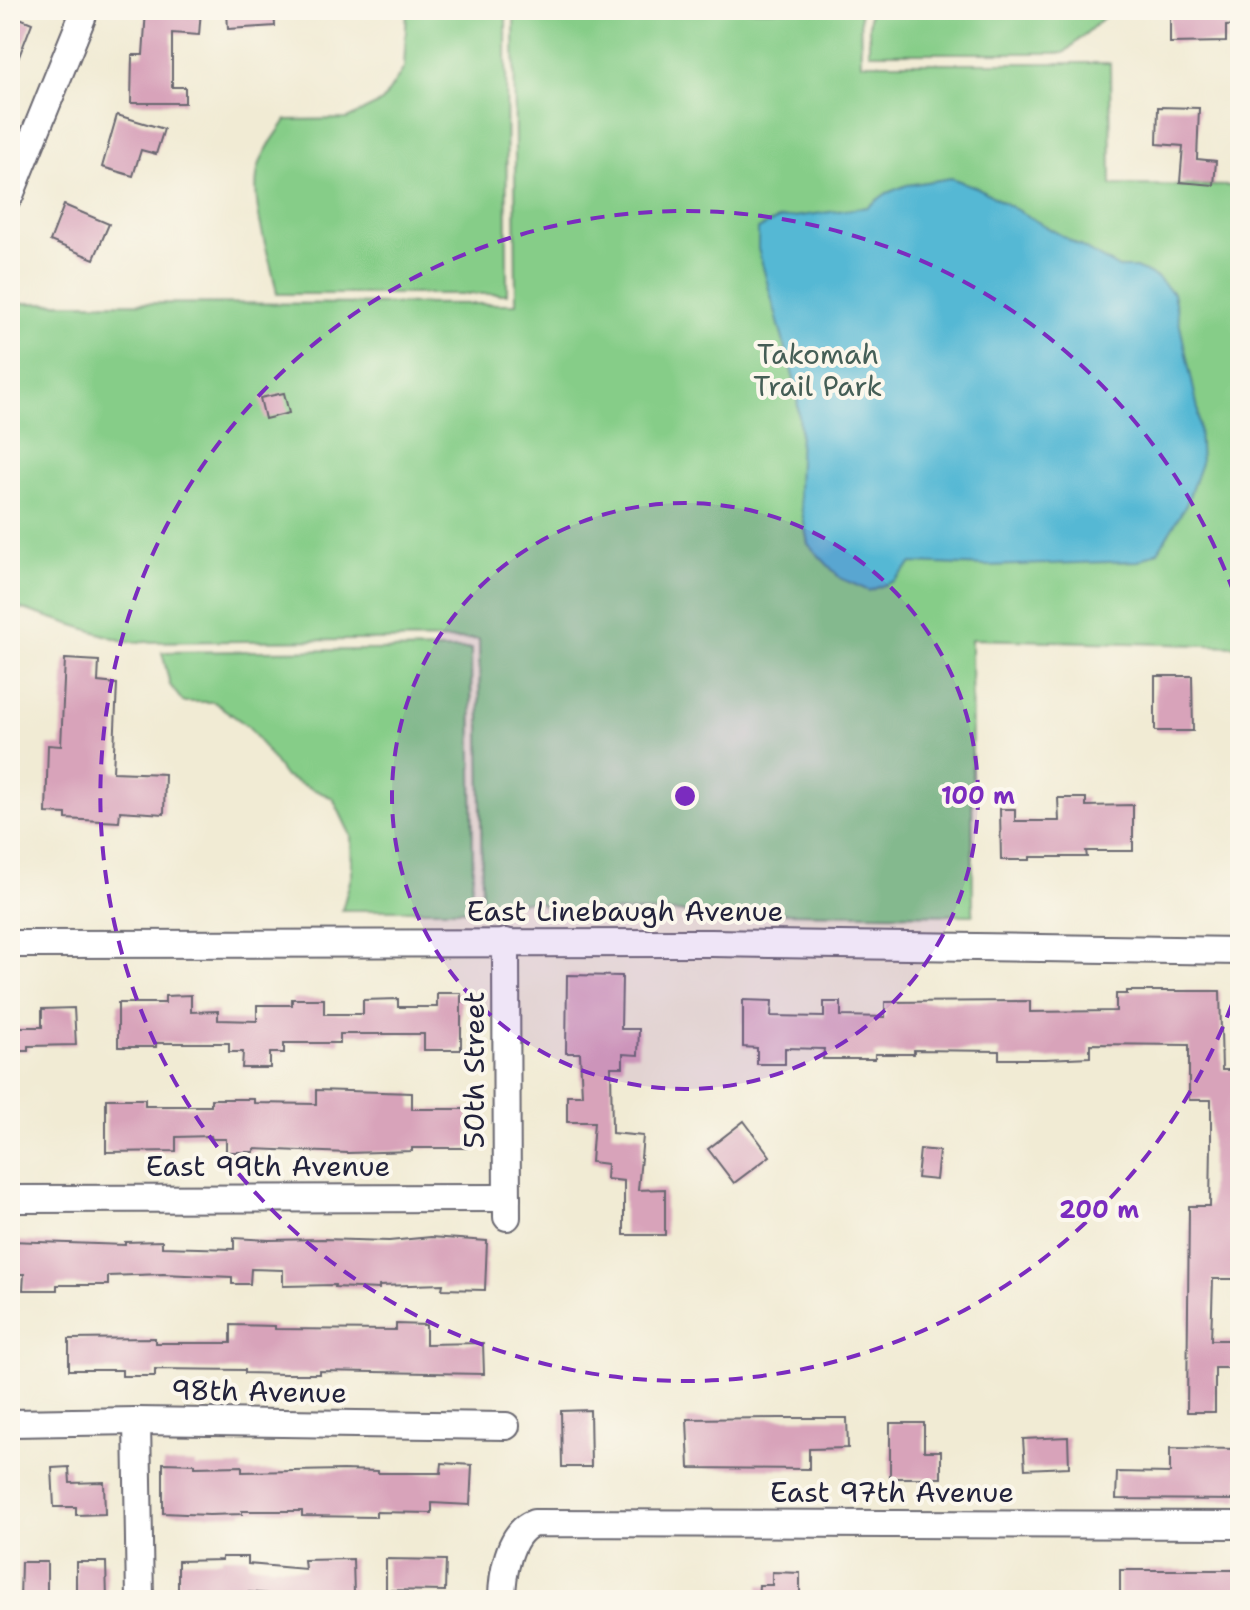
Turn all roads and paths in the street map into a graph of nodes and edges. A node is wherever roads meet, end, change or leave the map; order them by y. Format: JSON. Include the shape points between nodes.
{"nodes":[{"id":1,"x":85,"y":10,"type":"edge"},
{"id":2,"x":10,"y":195,"type":"edge"},
{"id":3,"x":506,"y":942,"type":"junction"},
{"id":4,"x":10,"y":944,"type":"edge"},
{"id":5,"x":1240,"y":951,"type":"edge"},
{"id":6,"x":10,"y":1199,"type":"edge"},
{"id":7,"x":507,"y":1208,"type":"joint"},
{"id":8,"x":137,"y":1421,"type":"junction"},
{"id":9,"x":10,"y":1423,"type":"edge"},
{"id":10,"x":506,"y":1426,"type":"dead end"},
{"id":11,"x":1240,"y":1525,"type":"edge"},
{"id":12,"x":140,"y":1600,"type":"edge"},
{"id":13,"x":502,"y":1600,"type":"edge"}],
"edges":[{"from":1,"to":2,"type":"street"},
{"from":3,"to":4,"type":"street","name":"East Linebaugh Avenue"},
{"from":3,"to":5,"type":"street","name":"East Linebaugh Avenue"},
{"from":3,"to":7,"type":"street","name":"50th Street"},
{"from":6,"to":7,"type":"street","name":"East 99th Avenue"},
{"from":8,"to":9,"type":"street","name":"98th Avenue"},
{"from":8,"to":10,"type":"street","name":"98th Avenue"},
{"from":8,"to":12,"type":"street"},
{"from":11,"to":13,"type":"street","name":"East 97th Avenue","via":[[545,1522],[526,1526],[515,1543],[502,1577]]}]}
